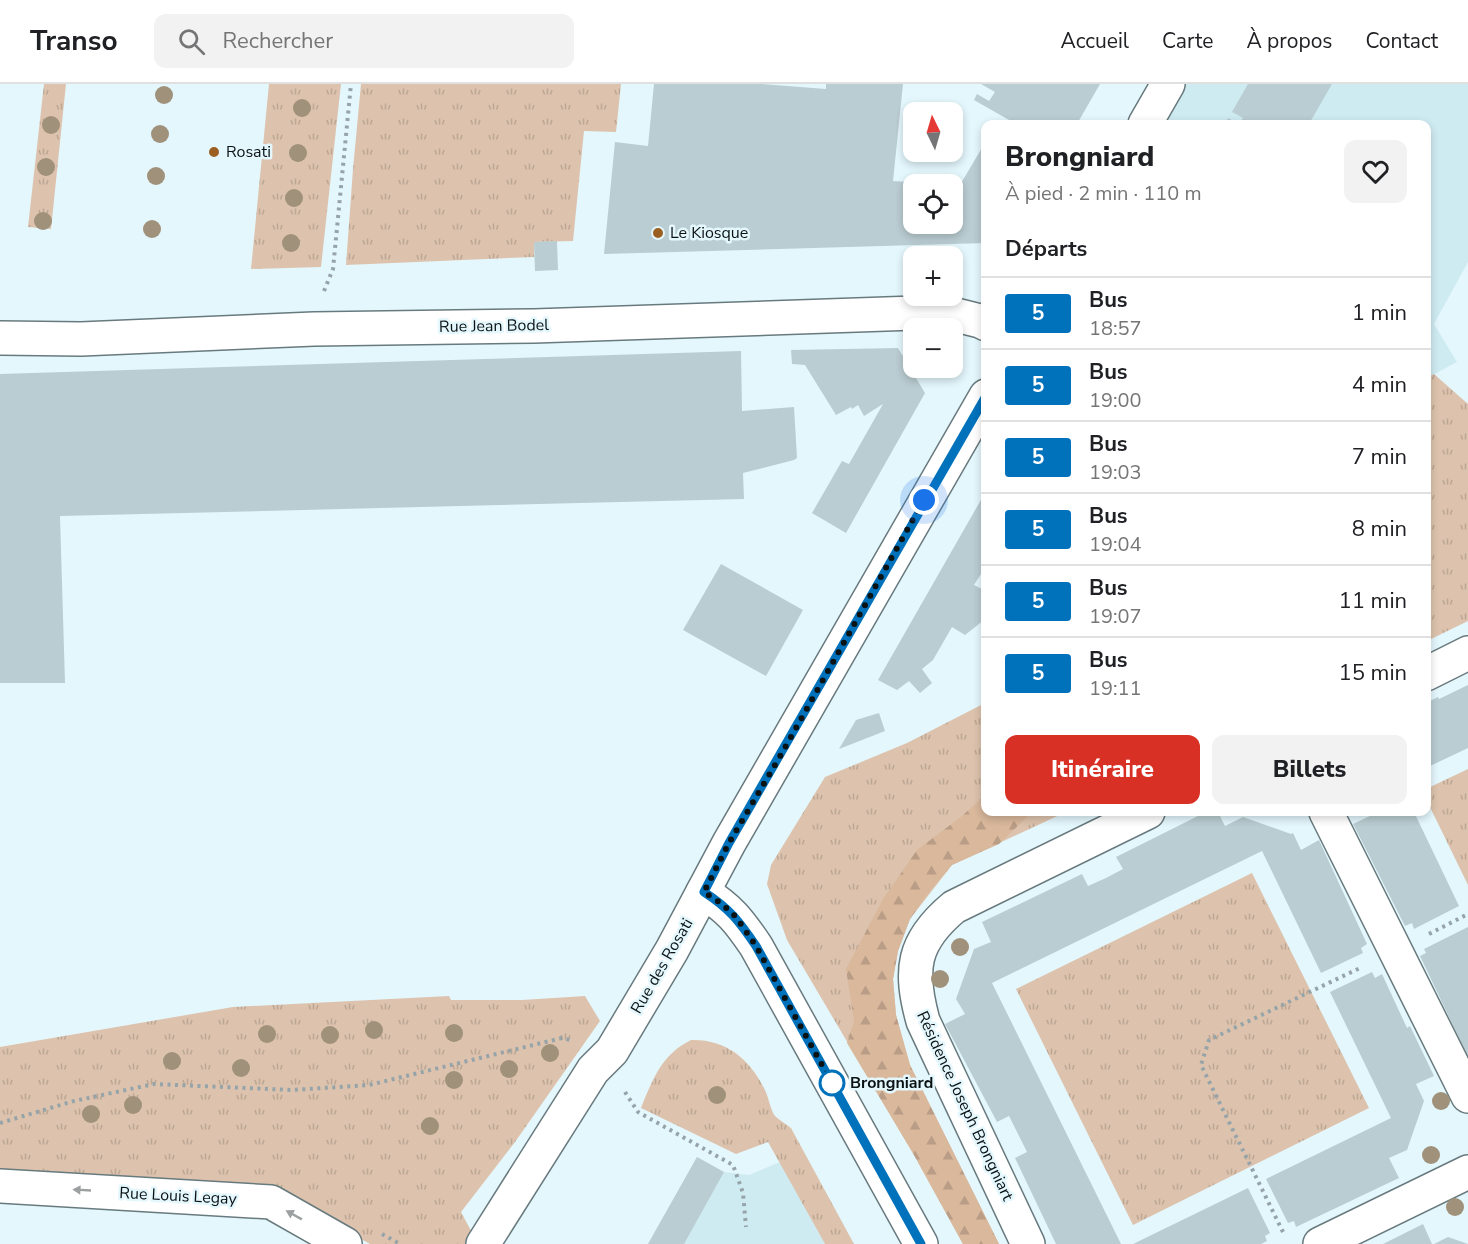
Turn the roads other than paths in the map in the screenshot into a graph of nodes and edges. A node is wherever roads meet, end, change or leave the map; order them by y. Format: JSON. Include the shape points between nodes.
{"nodes":[{"id":1,"x":1168,"y":84,"type":"edge"},
{"id":2,"x":1147,"y":120,"type":"edge"},
{"id":3,"x":981,"y":322,"type":"edge"},
{"id":4,"x":0,"y":338,"type":"edge"},
{"id":5,"x":981,"y":405,"type":"edge"},
{"id":6,"x":1468,"y":653,"type":"edge"},
{"id":7,"x":1431,"y":672,"type":"edge"},
{"id":8,"x":1141,"y":816,"type":"edge"},
{"id":9,"x":1328,"y":816,"type":"edge"},
{"id":10,"x":704,"y":892,"type":"junction"},
{"id":11,"x":1468,"y":1096,"type":"edge"},
{"id":12,"x":1468,"y":1172,"type":"edge"},
{"id":13,"x":0,"y":1186,"type":"edge"},
{"id":14,"x":345,"y":1244,"type":"edge"},
{"id":15,"x":483,"y":1244,"type":"edge"},
{"id":16,"x":921,"y":1244,"type":"edge"},
{"id":17,"x":1028,"y":1244,"type":"edge"},
{"id":18,"x":1320,"y":1244,"type":"edge"}],
"edges":[{"from":1,"to":2,"type":"street"},
{"from":3,"to":4,"type":"street","name":"Rue Jean Bodel","via":[[944,312],[81,339]]},
{"from":5,"to":10,"type":"street","name":"Rue des Rosati"},
{"from":6,"to":7,"type":"street"},
{"from":8,"to":17,"type":"street","name":"Résidence Joseph Brongniart","via":[[954,907],[928,932],[920,949],[916,984],[923,1022]]},
{"from":9,"to":11,"type":"street"},
{"from":10,"to":15,"type":"street","name":"Rue des Rosati","via":[[612,1052],[593,1070]]},
{"from":10,"to":16,"type":"street","via":[[736,917],[756,946]]},
{"from":12,"to":18,"type":"street"},
{"from":14,"to":13,"type":"street","name":"Rue Louis Legay","one_way":true,"via":[[271,1202]]}]}
